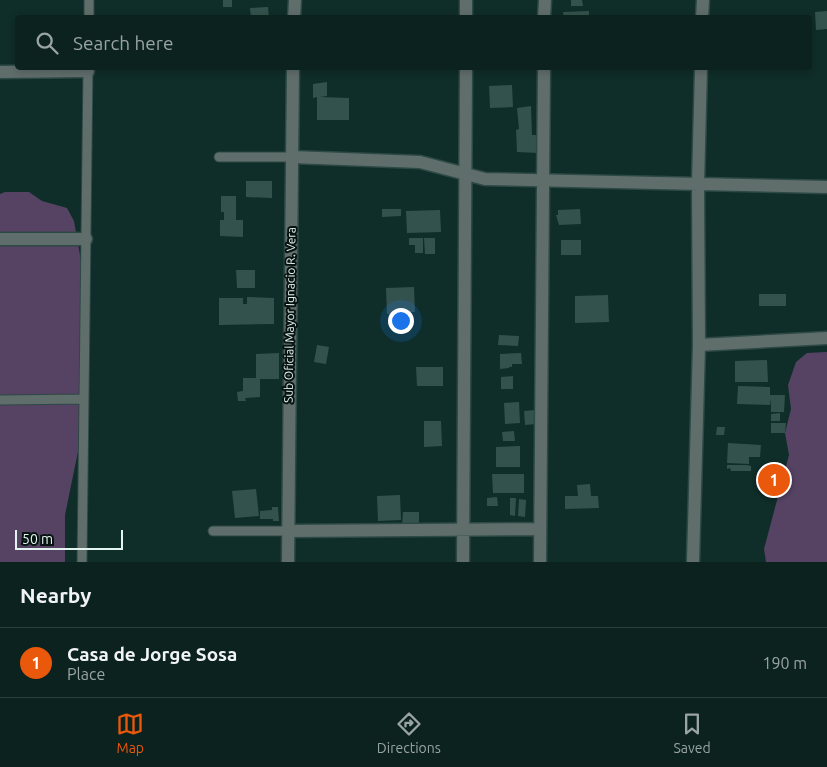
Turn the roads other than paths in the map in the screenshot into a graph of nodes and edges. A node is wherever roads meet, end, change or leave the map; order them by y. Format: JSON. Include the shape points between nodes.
{"nodes":[{"id":1,"x":89,"y":0,"type":"edge"},
{"id":2,"x":295,"y":0,"type":"edge"},
{"id":3,"x":466,"y":0,"type":"edge"},
{"id":4,"x":545,"y":0,"type":"edge"},
{"id":5,"x":703,"y":0,"type":"edge"},
{"id":6,"x":89,"y":15,"type":"edge"},
{"id":7,"x":294,"y":15,"type":"edge"},
{"id":8,"x":466,"y":15,"type":"edge"},
{"id":9,"x":544,"y":15,"type":"edge"},
{"id":10,"x":702,"y":15,"type":"edge"},
{"id":11,"x":59,"y":70,"type":"edge"},
{"id":12,"x":88,"y":70,"type":"edge"},
{"id":13,"x":293,"y":70,"type":"edge"},
{"id":14,"x":466,"y":70,"type":"edge"},
{"id":15,"x":544,"y":70,"type":"edge"},
{"id":16,"x":701,"y":70,"type":"edge"},
{"id":17,"x":0,"y":72,"type":"edge"},
{"id":18,"x":219,"y":157,"type":"dead end"},
{"id":19,"x":292,"y":157,"type":"junction"},
{"id":20,"x":466,"y":174,"type":"junction"},
{"id":21,"x":543,"y":181,"type":"junction"},
{"id":22,"x":698,"y":184,"type":"junction"},
{"id":23,"x":827,"y":187,"type":"edge"},
{"id":24,"x":0,"y":239,"type":"edge"},
{"id":25,"x":86,"y":239,"type":"junction"},
{"id":26,"x":827,"y":338,"type":"edge"},
{"id":27,"x":699,"y":345,"type":"junction"},
{"id":28,"x":84,"y":399,"type":"junction"},
{"id":29,"x":0,"y":400,"type":"edge"},
{"id":30,"x":463,"y":529,"type":"junction"},
{"id":31,"x":540,"y":529,"type":"junction"},
{"id":32,"x":288,"y":530,"type":"junction"},
{"id":33,"x":213,"y":531,"type":"dead end"},
{"id":34,"x":82,"y":562,"type":"edge"},
{"id":35,"x":288,"y":562,"type":"edge"},
{"id":36,"x":463,"y":562,"type":"edge"},
{"id":37,"x":540,"y":562,"type":"edge"},
{"id":38,"x":694,"y":562,"type":"edge"}],
"edges":[{"from":1,"to":6,"type":"lane"},
{"from":2,"to":7,"type":"street"},
{"from":3,"to":8,"type":"street"},
{"from":4,"to":9,"type":"street"},
{"from":5,"to":10,"type":"street"},
{"from":11,"to":17,"type":"street"},
{"from":12,"to":25,"type":"lane"},
{"from":13,"to":19,"type":"street","name":"Sub Oficial Mayor Ignacio R. Vera"},
{"from":14,"to":20,"type":"street"},
{"from":15,"to":21,"type":"street"},
{"from":16,"to":22,"type":"street"},
{"from":18,"to":19,"type":"lane"},
{"from":19,"to":20,"type":"street","via":[[420,162]]},
{"from":19,"to":32,"type":"street","name":"Sub Oficial Mayor Ignacio R. Vera"},
{"from":20,"to":21,"type":"street","via":[[485,179]]},
{"from":20,"to":30,"type":"street"},
{"from":21,"to":22,"type":"street"},
{"from":21,"to":31,"type":"street"},
{"from":22,"to":23,"type":"street"},
{"from":22,"to":27,"type":"street"},
{"from":24,"to":25,"type":"street"},
{"from":25,"to":28,"type":"lane"},
{"from":26,"to":27,"type":"street"},
{"from":27,"to":38,"type":"street"},
{"from":28,"to":29,"type":"lane"},
{"from":28,"to":34,"type":"lane"},
{"from":30,"to":31,"type":"street"},
{"from":30,"to":32,"type":"street"},
{"from":30,"to":36,"type":"street"},
{"from":31,"to":37,"type":"street"},
{"from":32,"to":33,"type":"lane"},
{"from":32,"to":35,"type":"street","name":"Sub Oficial Mayor Ignacio R. Vera"}]}
